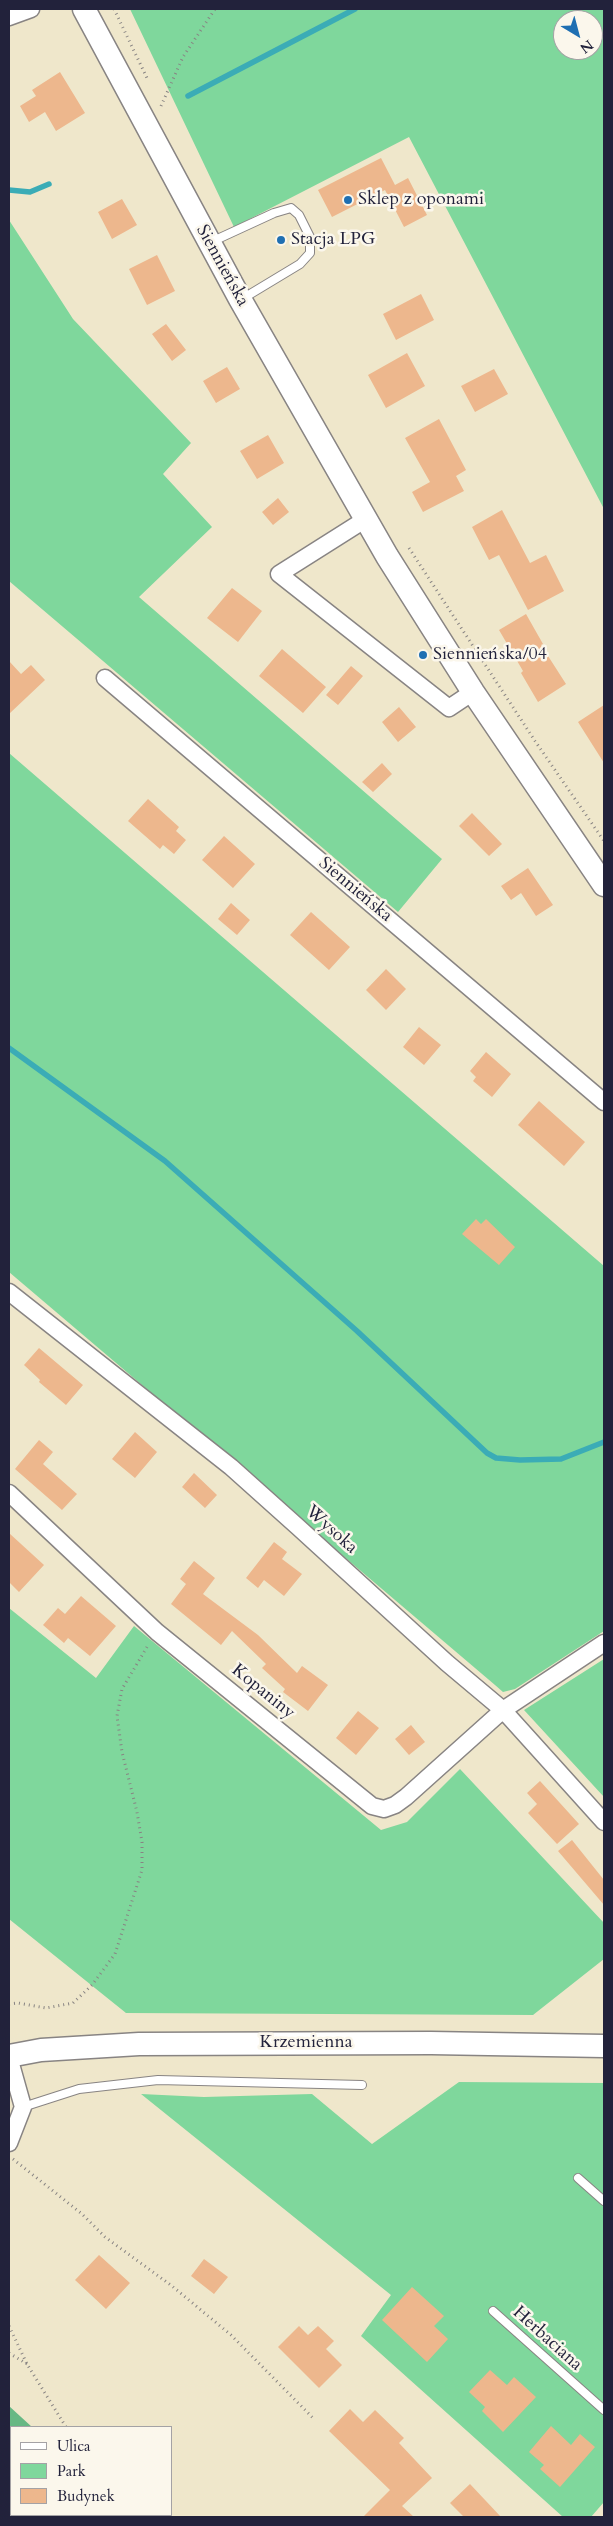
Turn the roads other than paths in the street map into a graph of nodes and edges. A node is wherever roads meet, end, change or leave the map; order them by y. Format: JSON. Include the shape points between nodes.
{"nodes":[{"id":1,"x":31,"y":9,"type":"edge"},
{"id":2,"x":84,"y":9,"type":"edge"},
{"id":3,"x":9,"y":17,"type":"edge"},
{"id":4,"x":209,"y":243,"type":"junction"},
{"id":5,"x":240,"y":299,"type":"junction"},
{"id":6,"x":366,"y":520,"type":"junction"},
{"id":7,"x":105,"y":678,"type":"dead end"},
{"id":8,"x":473,"y":692,"type":"junction"},
{"id":9,"x":604,"y":885,"type":"edge"},
{"id":10,"x":604,"y":1102,"type":"edge"},
{"id":11,"x":9,"y":1292,"type":"edge"},
{"id":12,"x":9,"y":1493,"type":"edge"},
{"id":13,"x":604,"y":1643,"type":"edge"},
{"id":14,"x":502,"y":1710,"type":"junction"},
{"id":15,"x":604,"y":1822,"type":"edge"},
{"id":16,"x":604,"y":2046,"type":"edge"},
{"id":17,"x":9,"y":2057,"type":"edge"},
{"id":18,"x":362,"y":2085,"type":"dead end"},
{"id":19,"x":23,"y":2108,"type":"junction"},
{"id":20,"x":9,"y":2143,"type":"edge"},
{"id":21,"x":578,"y":2178,"type":"dead end"},
{"id":22,"x":604,"y":2201,"type":"edge"},
{"id":23,"x":493,"y":2311,"type":"dead end"},
{"id":24,"x":604,"y":2410,"type":"edge"}],
"edges":[{"from":1,"to":3,"type":"street"},
{"from":2,"to":4,"type":"main road","name":"Siennieńska"},
{"from":4,"to":5,"type":"main road","name":"Siennieńska"},
{"from":4,"to":5,"type":"lane","via":[[274,213],[291,208],[299,215],[310,237],[310,253],[300,264]]},
{"from":5,"to":6,"type":"main road","name":"Siennieńska"},
{"from":6,"to":8,"type":"main road","name":"Siennieńska"},
{"from":6,"to":8,"type":"street","via":[[278,574],[449,708]]},
{"from":7,"to":10,"type":"street","name":"Siennieńska"},
{"from":8,"to":9,"type":"main road","name":"Siennieńska"},
{"from":11,"to":14,"type":"street","name":"Wysoka","via":[[231,1467]]},
{"from":12,"to":14,"type":"street","name":"Kopaniny","via":[[157,1632],[372,1806],[384,1809],[406,1797]]},
{"from":13,"to":14,"type":"street"},
{"from":14,"to":15,"type":"street","name":"Wysoka"},
{"from":16,"to":17,"type":"main road","name":"Krzemienna","via":[[139,2044],[61,2048]]},
{"from":17,"to":19,"type":"street"},
{"from":18,"to":19,"type":"lane","via":[[158,2080],[79,2089]]},
{"from":19,"to":20,"type":"street"},
{"from":21,"to":22,"type":"lane"},
{"from":23,"to":24,"type":"lane","name":"Herbaciana"}]}
